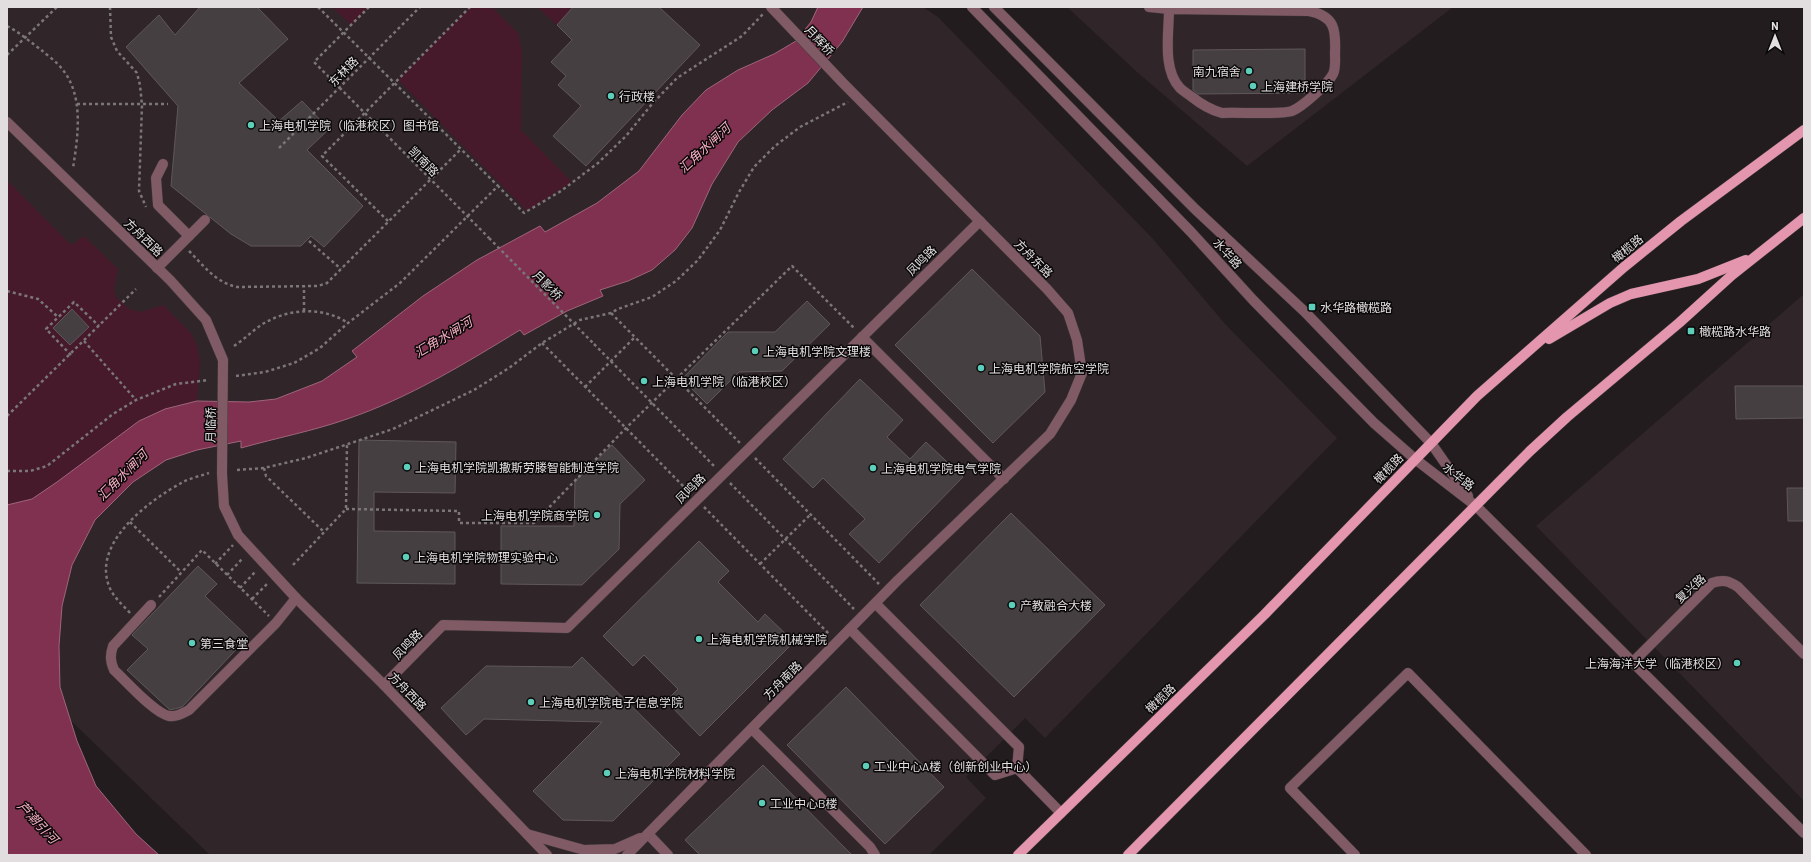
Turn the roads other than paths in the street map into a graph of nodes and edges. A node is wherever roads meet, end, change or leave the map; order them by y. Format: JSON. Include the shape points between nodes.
{"nodes":[{"id":1,"x":972,"y":7,"type":"edge"},
{"id":2,"x":994,"y":7,"type":"edge"},
{"id":3,"x":1149,"y":7,"type":"edge"},
{"id":4,"x":1252,"y":8,"type":"edge"},
{"id":5,"x":768,"y":9,"type":"edge"},
{"id":6,"x":1169,"y":9,"type":"junction"},
{"id":7,"x":843,"y":83,"type":"joint"},
{"id":8,"x":7,"y":122,"type":"edge"},
{"id":9,"x":1804,"y":130,"type":"edge"},
{"id":10,"x":163,"y":164,"type":"dead end"},
{"id":11,"x":1804,"y":218,"type":"edge"},
{"id":12,"x":205,"y":220,"type":"dead end"},
{"id":13,"x":980,"y":221,"type":"junction"},
{"id":14,"x":189,"y":236,"type":"junction"},
{"id":15,"x":1757,"y":255,"type":"junction"},
{"id":16,"x":157,"y":268,"type":"junction"},
{"id":17,"x":862,"y":337,"type":"junction"},
{"id":18,"x":1530,"y":350,"type":"junction"},
{"id":19,"x":224,"y":393,"type":"joint"},
{"id":20,"x":1431,"y":443,"type":"junction"},
{"id":21,"x":222,"y":457,"type":"joint"},
{"id":22,"x":1415,"y":459,"type":"junction"},
{"id":23,"x":1004,"y":479,"type":"junction"},
{"id":24,"x":1476,"y":506,"type":"junction"},
{"id":25,"x":296,"y":598,"type":"junction"},
{"id":26,"x":876,"y":604,"type":"junction"},
{"id":27,"x":151,"y":605,"type":"road end"},
{"id":28,"x":850,"y":629,"type":"junction"},
{"id":29,"x":1802,"y":649,"type":"edge"},
{"id":30,"x":1632,"y":663,"type":"junction"},
{"id":31,"x":384,"y":685,"type":"junction"},
{"id":32,"x":752,"y":729,"type":"junction"},
{"id":33,"x":1017,"y":768,"type":"junction"},
{"id":34,"x":1061,"y":813,"type":"junction"},
{"id":35,"x":527,"y":834,"type":"junction"},
{"id":36,"x":648,"y":834,"type":"junction"},
{"id":37,"x":1804,"y":834,"type":"edge"},
{"id":38,"x":547,"y":855,"type":"edge"},
{"id":39,"x":627,"y":855,"type":"edge"},
{"id":40,"x":668,"y":855,"type":"edge"},
{"id":41,"x":875,"y":855,"type":"edge"},
{"id":42,"x":1018,"y":855,"type":"edge"},
{"id":43,"x":1128,"y":855,"type":"edge"},
{"id":44,"x":1355,"y":855,"type":"edge"},
{"id":45,"x":1586,"y":855,"type":"edge"}],
"edges":[{"from":1,"to":22,"type":"street","name":"水华路","via":[[1191,232],[1253,300],[1374,423]]},
{"from":2,"to":20,"type":"street","name":"水华路","via":[[1195,208],[1304,312]]},
{"from":3,"to":6,"type":"street"},
{"from":4,"to":6,"type":"street"},
{"from":4,"to":6,"type":"street","via":[[1318,13],[1331,22],[1334,28],[1336,39],[1333,74],[1318,91],[1292,111],[1222,113],[1203,105],[1180,88],[1169,60]]},
{"from":5,"to":7,"type":"street","name":"月辉桥","via":[[778,15]]},
{"from":7,"to":13,"type":"street","name":"方舟东路"},
{"from":8,"to":16,"type":"street","name":"方舟西路"},
{"from":9,"to":18,"type":"main road","name":"橄榄路","via":[[1675,225]]},
{"from":10,"to":14,"type":"street","via":[[156,178],[158,204]]},
{"from":11,"to":15,"type":"main road"},
{"from":12,"to":14,"type":"street"},
{"from":13,"to":17,"type":"street","name":"凤鸣路"},
{"from":13,"to":23,"type":"street","name":"方舟东路","via":[[1048,289],[1068,313],[1077,340],[1082,373],[1071,400],[1050,434]]},
{"from":14,"to":16,"type":"street"},
{"from":15,"to":18,"type":"main road","via":[[1698,279],[1631,294],[1610,303]]},
{"from":15,"to":24,"type":"main road","via":[[1567,417]]},
{"from":16,"to":19,"type":"street","name":"方舟西路","via":[[206,320],[223,360]]},
{"from":17,"to":23,"type":"street"},
{"from":17,"to":31,"type":"street","name":"凤鸣路","via":[[567,628],[443,625]]},
{"from":18,"to":20,"type":"main road","name":"橄榄路","via":[[1477,396]]},
{"from":19,"to":21,"type":"street","name":"月临桥"},
{"from":20,"to":22,"type":"main road","name":"橄榄路"},
{"from":20,"to":24,"type":"street","name":"水华路"},
{"from":21,"to":25,"type":"street","name":"方舟西路","via":[[224,506],[238,535]]},
{"from":22,"to":24,"type":"street","name":"水华路"},
{"from":22,"to":34,"type":"main road","name":"橄榄路","via":[[1264,614]]},
{"from":23,"to":26,"type":"street","name":"方舟南路"},
{"from":24,"to":30,"type":"street"},
{"from":24,"to":43,"type":"main road"},
{"from":25,"to":27,"type":"street","via":[[276,623],[189,710],[169,716],[159,713],[114,670],[111,663],[113,646]]},
{"from":25,"to":31,"type":"street","name":"方舟西路"},
{"from":26,"to":28,"type":"street","name":"方舟南路"},
{"from":26,"to":33,"type":"street","via":[[1019,747]]},
{"from":28,"to":32,"type":"street","name":"方舟南路"},
{"from":28,"to":33,"type":"street","via":[[995,776]]},
{"from":29,"to":30,"type":"street","name":"复兴路","via":[[1738,587],[1720,580],[1712,583]]},
{"from":30,"to":37,"type":"street"},
{"from":31,"to":35,"type":"street","name":"方舟西路"},
{"from":32,"to":36,"type":"street","name":"方舟南路"},
{"from":32,"to":41,"type":"street","via":[[870,847]]},
{"from":33,"to":34,"type":"street"},
{"from":34,"to":42,"type":"main road","name":"橄榄路"},
{"from":35,"to":36,"type":"street","via":[[584,850],[615,849]]},
{"from":35,"to":38,"type":"street","name":"方舟西路"},
{"from":36,"to":39,"type":"street","name":"方舟南路"},
{"from":36,"to":40,"type":"street"},
{"from":44,"to":45,"type":"street","via":[[1290,788],[1408,673]]}]}
